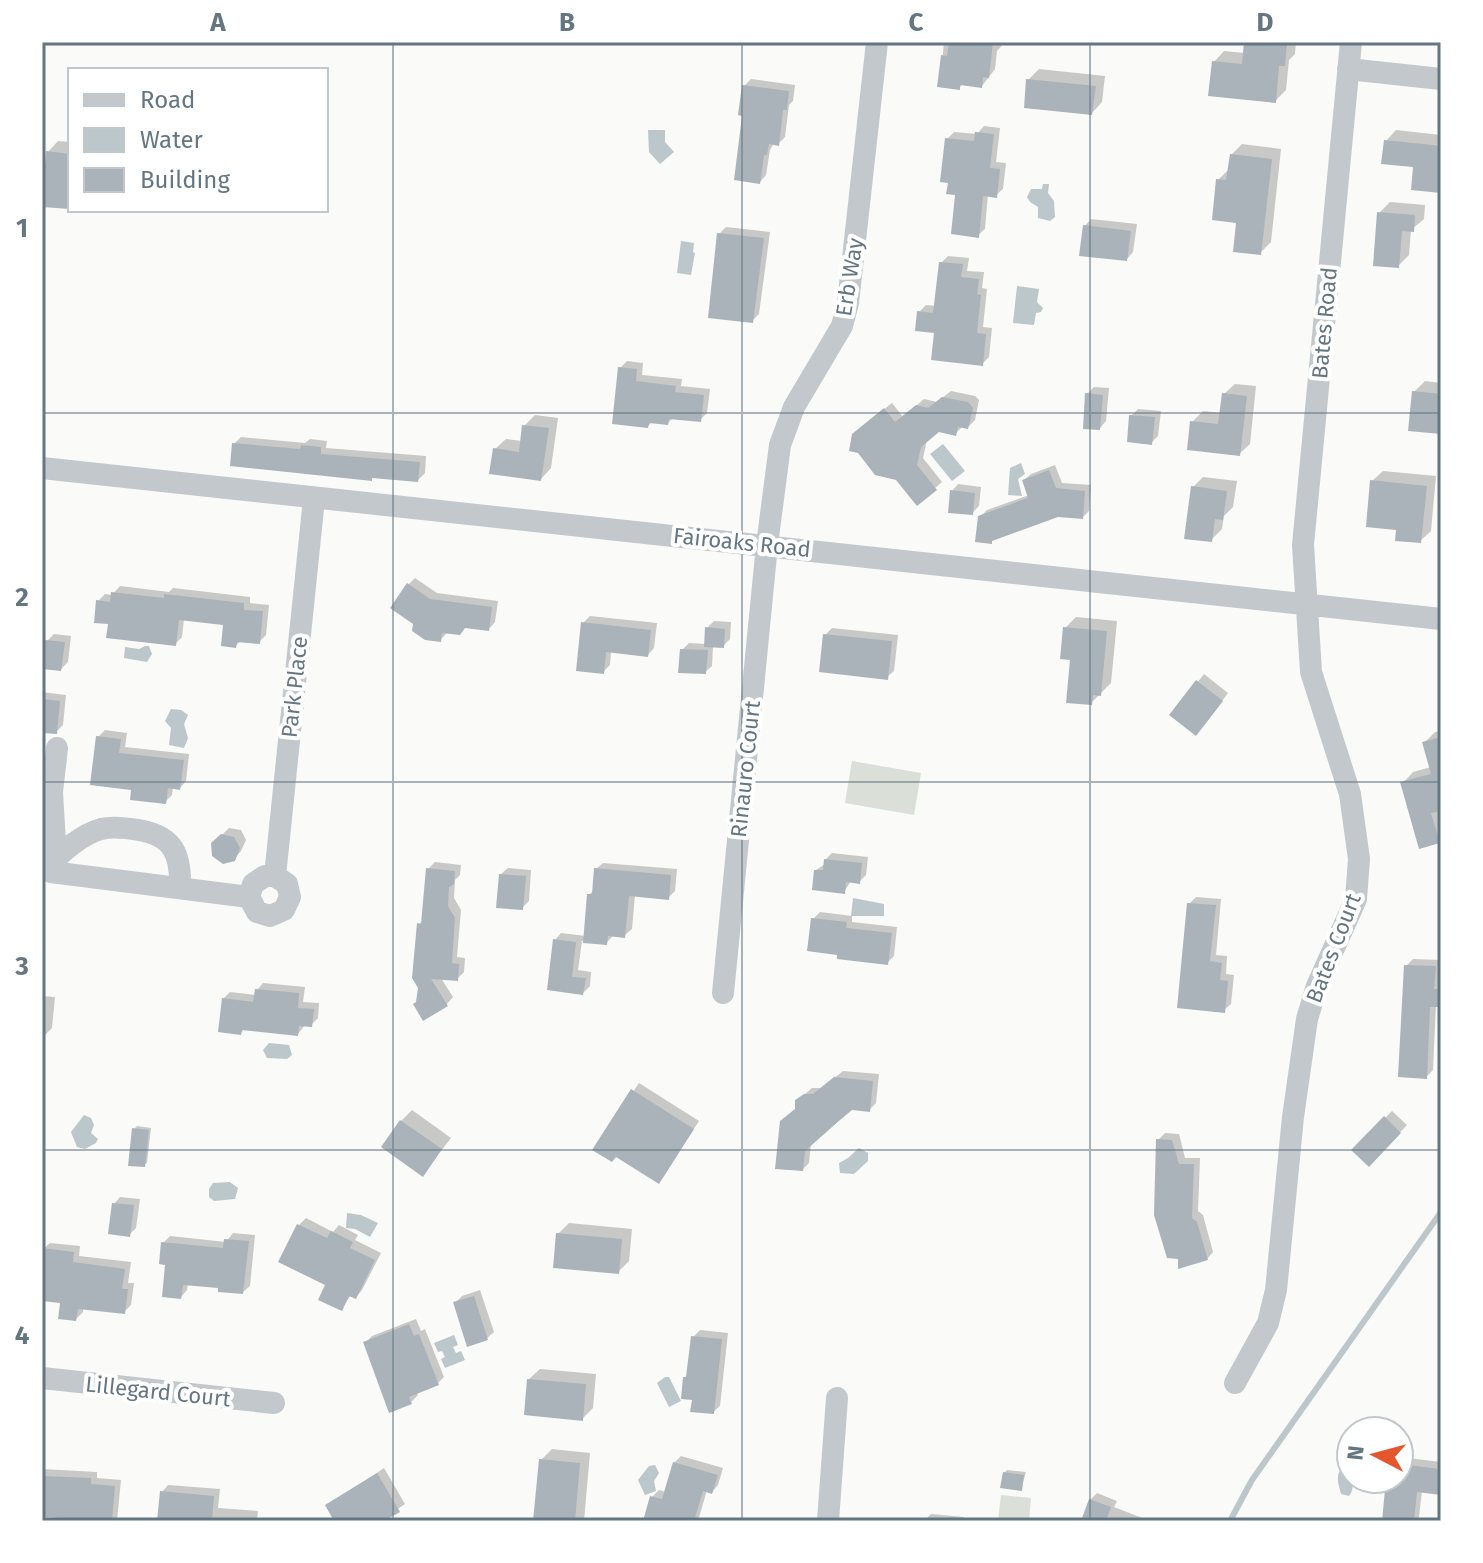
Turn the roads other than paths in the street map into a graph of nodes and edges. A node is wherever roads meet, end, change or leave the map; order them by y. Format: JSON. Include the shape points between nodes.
{"nodes":[{"id":1,"x":877,"y":42,"type":"edge"},
{"id":2,"x":1351,"y":42,"type":"edge"},
{"id":3,"x":1348,"y":69,"type":"junction"},
{"id":4,"x":1441,"y":79,"type":"edge"},
{"id":5,"x":42,"y":468,"type":"edge"},
{"id":6,"x":314,"y":499,"type":"junction"},
{"id":7,"x":767,"y":545,"type":"junction"},
{"id":8,"x":1304,"y":604,"type":"junction"},
{"id":9,"x":1441,"y":619,"type":"edge"},
{"id":10,"x":57,"y":748,"type":"dead end"},
{"id":11,"x":45,"y":866,"type":"edge"},
{"id":12,"x":275,"y":876,"type":"junction"},
{"id":13,"x":180,"y":888,"type":"junction"},
{"id":14,"x":249,"y":897,"type":"junction"},
{"id":15,"x":723,"y":993,"type":"dead end"},
{"id":16,"x":42,"y":1378,"type":"edge"},
{"id":17,"x":1235,"y":1383,"type":"dead end"},
{"id":18,"x":837,"y":1398,"type":"dead end"},
{"id":19,"x":274,"y":1403,"type":"dead end"},
{"id":20,"x":828,"y":1521,"type":"edge"}],
"edges":[{"from":1,"to":7,"type":"street","name":"Erb Way","via":[[848,303],[842,326],[794,407],[780,445]]},
{"from":2,"to":3,"type":"street","name":"Bates Road"},
{"from":3,"to":4,"type":"street"},
{"from":3,"to":8,"type":"street","name":"Bates Road","via":[[1303,545]]},
{"from":5,"to":6,"type":"street","name":"Fairoaks Road"},
{"from":6,"to":7,"type":"street","name":"Fairoaks Road"},
{"from":6,"to":12,"type":"street","name":"Park Place"},
{"from":7,"to":8,"type":"street","name":"Fairoaks Road"},
{"from":7,"to":15,"type":"street","name":"Rinauro Court"},
{"from":8,"to":9,"type":"street","name":"Fairoaks Road"},
{"from":8,"to":17,"type":"street","name":"Bates Court","via":[[1311,672],[1350,794],[1359,859],[1356,899],[1307,1019],[1276,1290],[1268,1323]]},
{"from":10,"to":11,"type":"street","via":[[51,808],[55,843]]},
{"from":11,"to":13,"type":"street","name":"Park Place"},
{"from":11,"to":13,"type":"street","via":[[100,829],[142,830],[156,833],[176,854]]},
{"from":12,"to":14,"type":"street","via":[[253,884]]},
{"from":12,"to":14,"type":"street","name":"Park Place","via":[[287,884],[290,897],[284,910],[270,916],[257,912]]},
{"from":13,"to":14,"type":"street","name":"Park Place"},
{"from":16,"to":19,"type":"street","name":"Lillegard Court"},
{"from":18,"to":20,"type":"street"}]}
